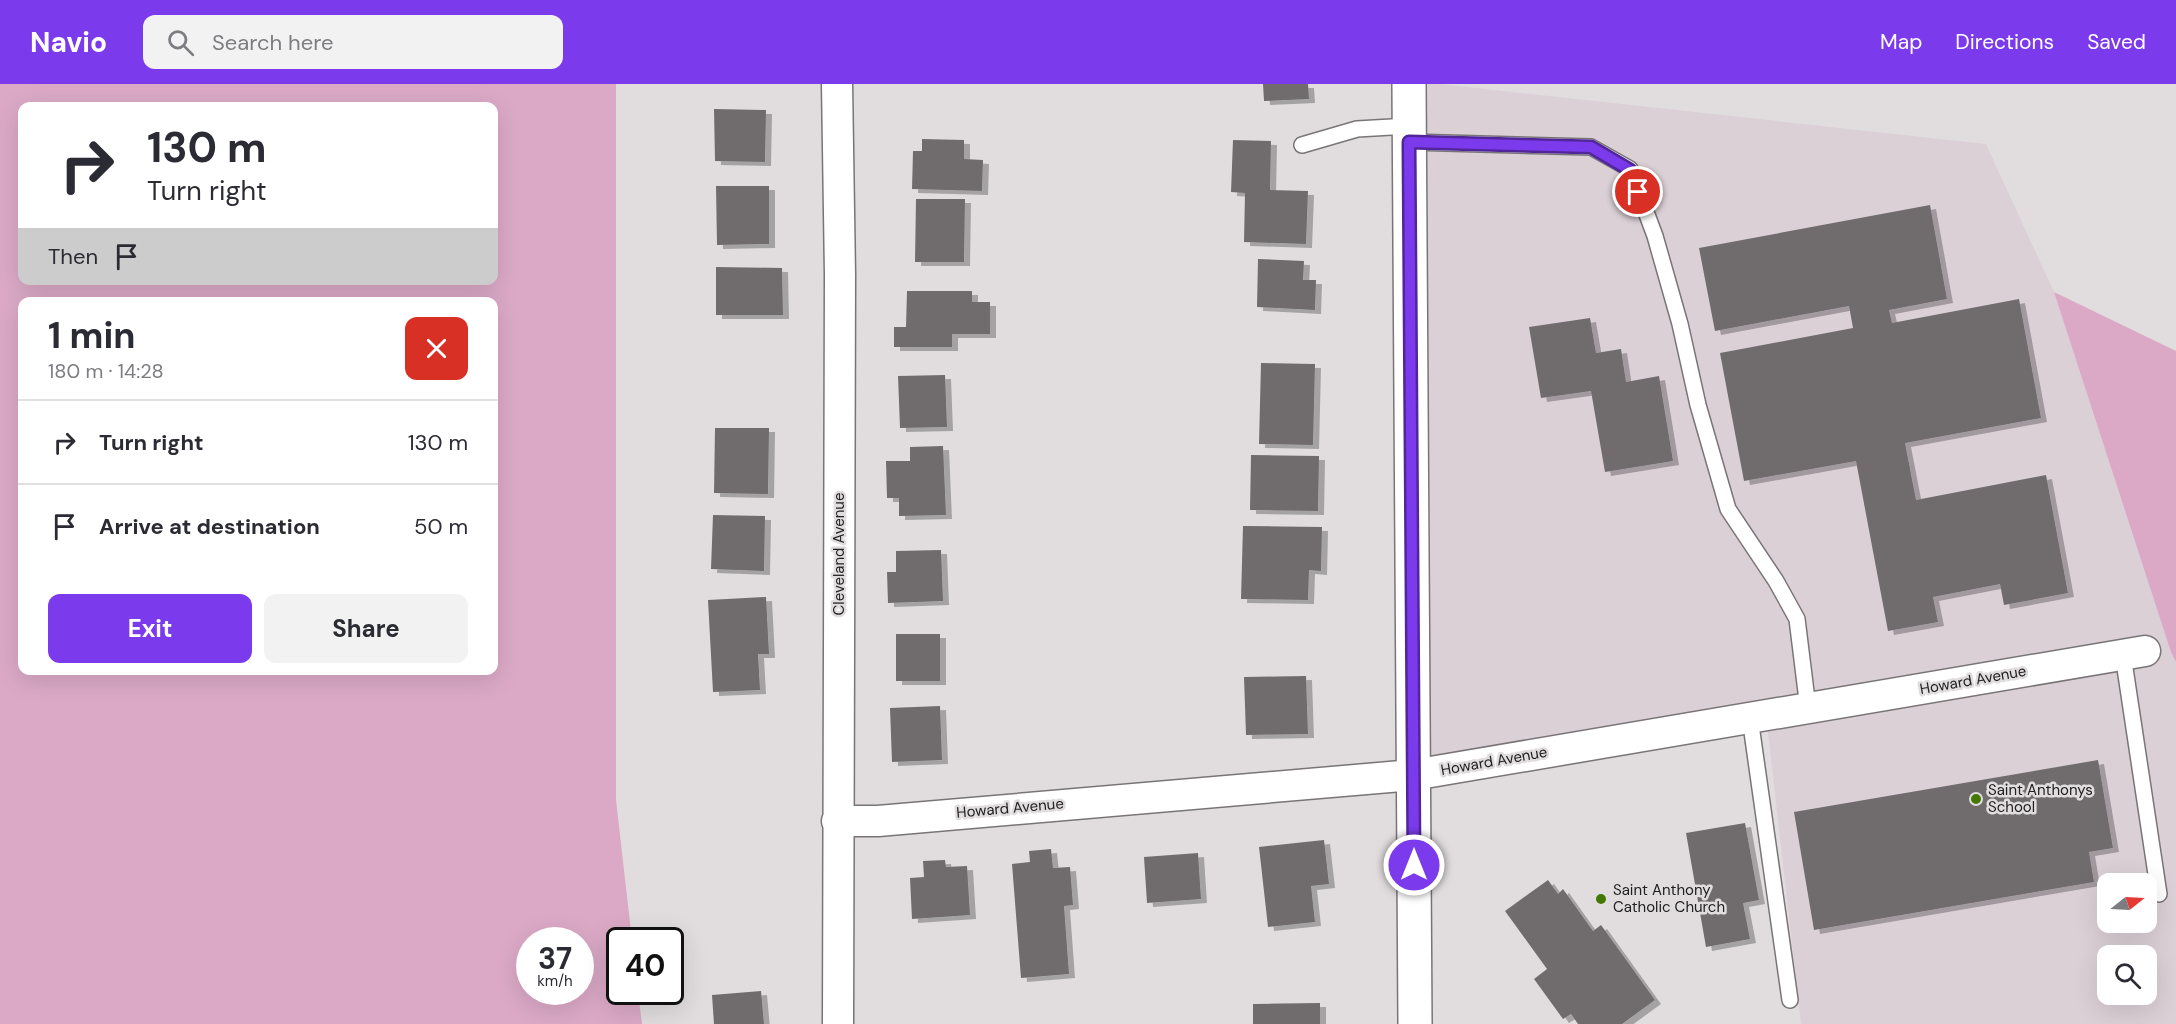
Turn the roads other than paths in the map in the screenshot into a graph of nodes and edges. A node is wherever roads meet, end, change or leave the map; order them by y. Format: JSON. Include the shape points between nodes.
{"nodes":[{"id":1,"x":837,"y":84,"type":"edge"},
{"id":2,"x":1409,"y":84,"type":"edge"},
{"id":3,"x":1409,"y":134,"type":"junction"},
{"id":4,"x":1302,"y":146,"type":"dead end"},
{"id":5,"x":2134,"y":653,"type":"joint"},
{"id":6,"x":1808,"y":708,"type":"junction"},
{"id":7,"x":1750,"y":717,"type":"junction"},
{"id":8,"x":1413,"y":775,"type":"junction"},
{"id":9,"x":837,"y":821,"type":"junction"},
{"id":10,"x":2158,"y":894,"type":"dead end"},
{"id":11,"x":1790,"y":1000,"type":"dead end"},
{"id":12,"x":838,"y":1024,"type":"edge"},
{"id":13,"x":1415,"y":1024,"type":"edge"}],
"edges":[{"from":1,"to":9,"type":"street","name":"Cleveland Avenue"},
{"from":2,"to":3,"type":"street"},
{"from":3,"to":4,"type":"lane","via":[[1357,129]]},
{"from":3,"to":6,"type":"lane","via":[[1591,147],[1630,170],[1655,236],[1728,509],[1797,619]]},
{"from":3,"to":8,"type":"street"},
{"from":5,"to":6,"type":"street","name":"Howard Avenue"},
{"from":5,"to":10,"type":"lane"},
{"from":6,"to":7,"type":"street","name":"Howard Avenue"},
{"from":7,"to":8,"type":"street","name":"Howard Avenue"},
{"from":7,"to":11,"type":"lane"},
{"from":8,"to":9,"type":"street","name":"Howard Avenue","via":[[878,821]]},
{"from":8,"to":13,"type":"street"},
{"from":9,"to":12,"type":"street","name":"Cleveland Avenue"}]}
